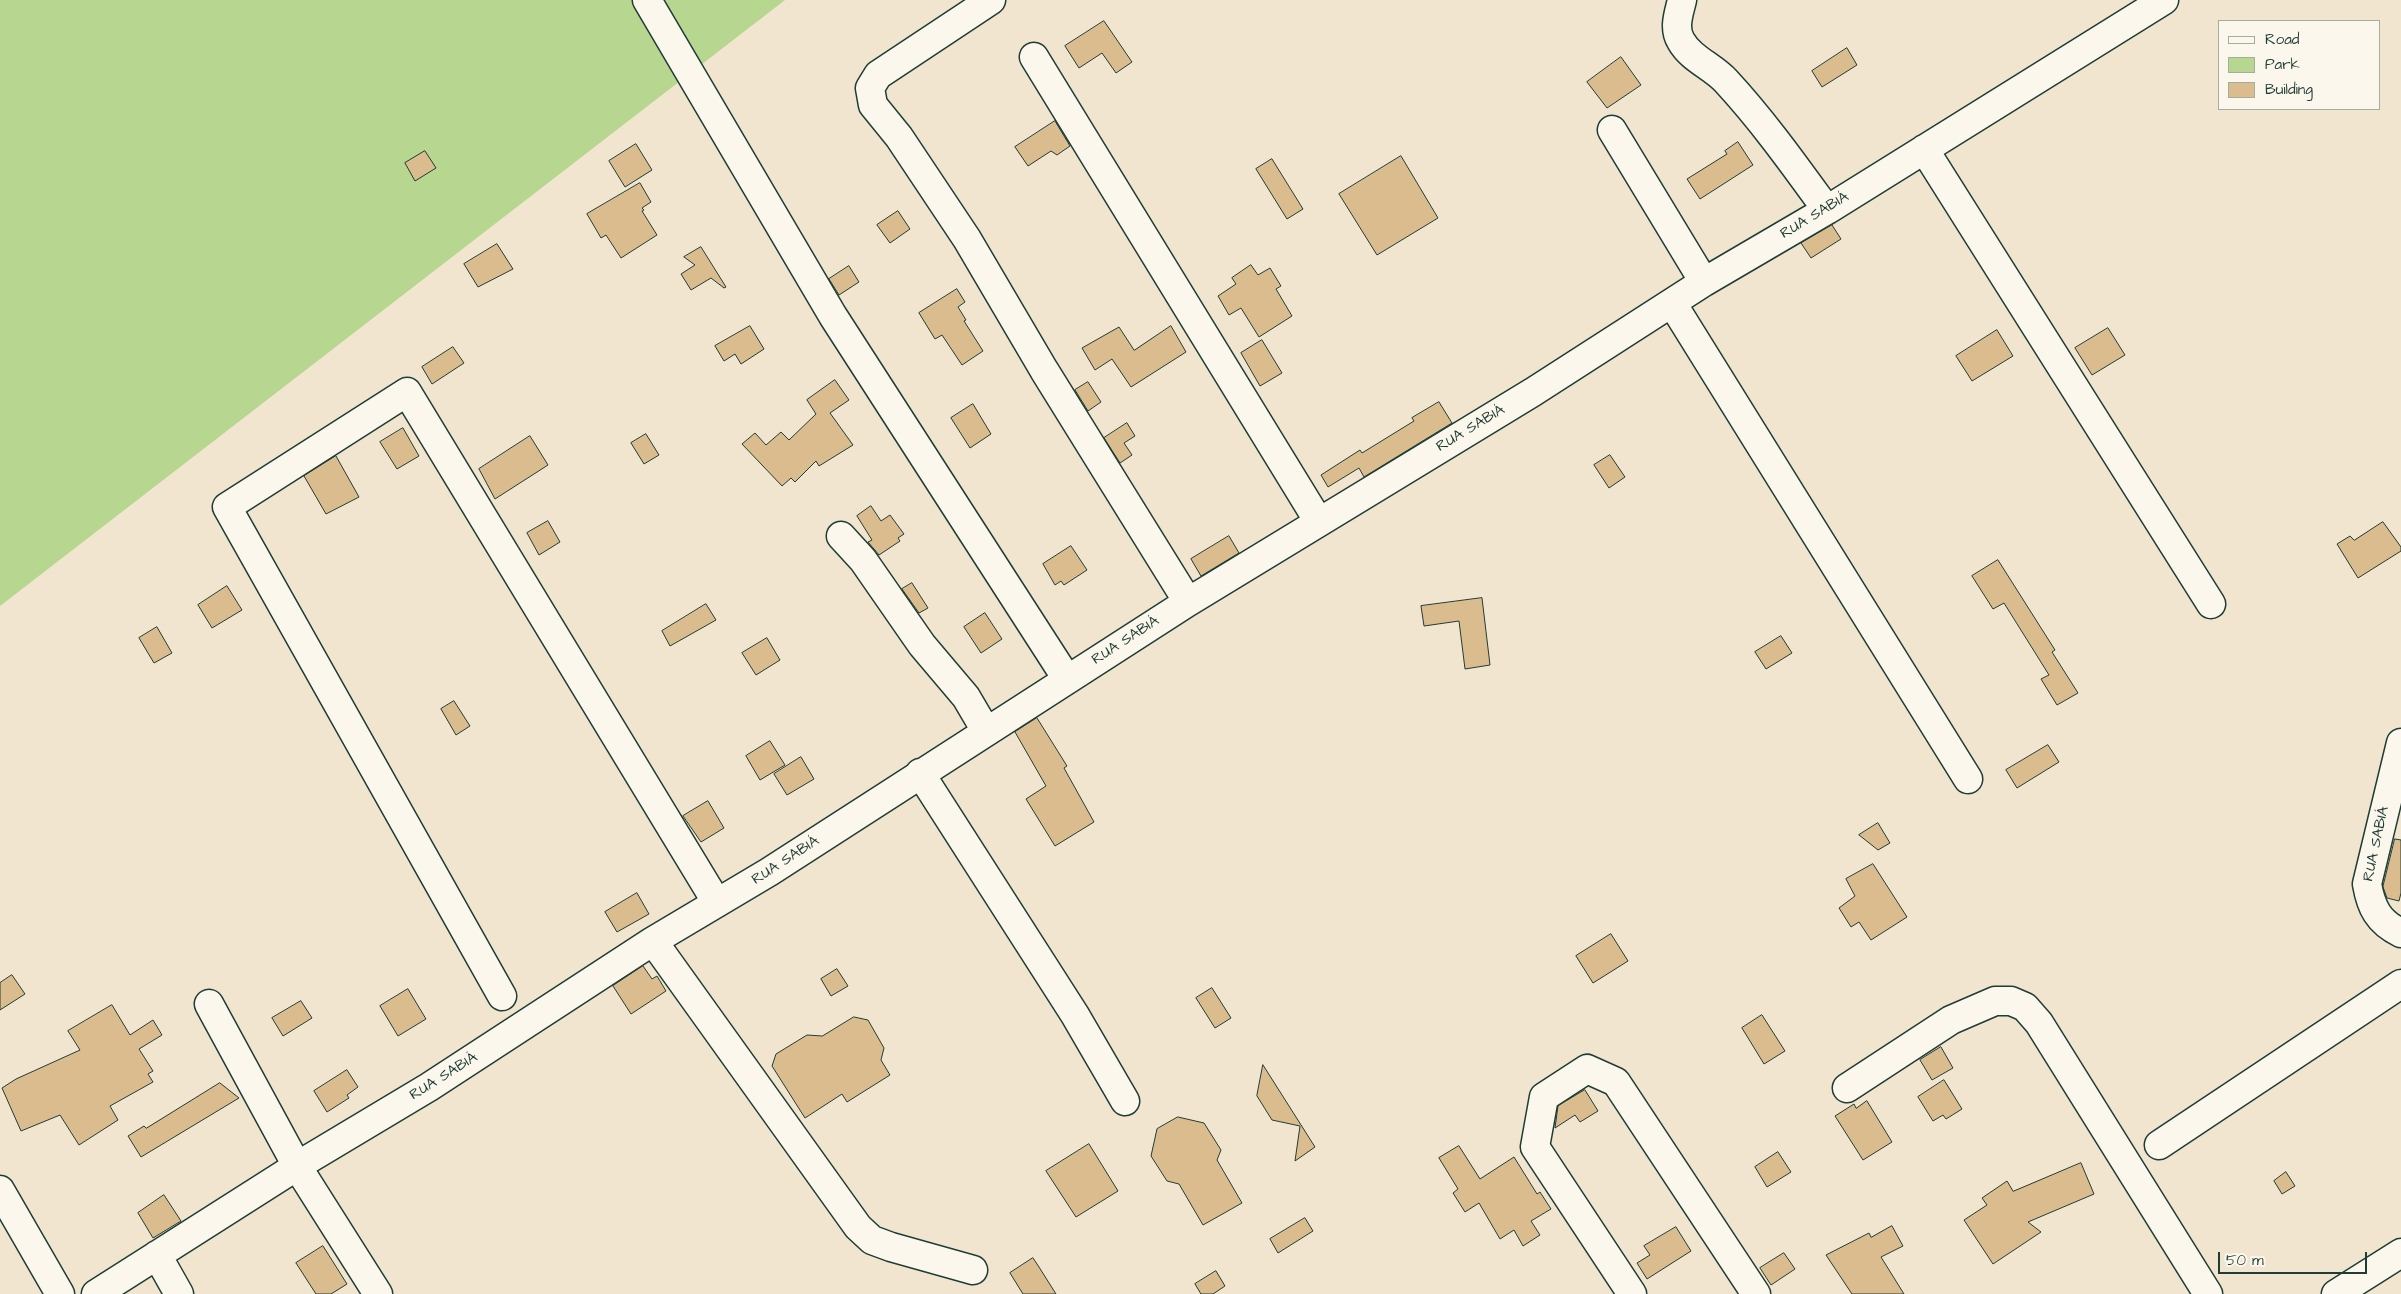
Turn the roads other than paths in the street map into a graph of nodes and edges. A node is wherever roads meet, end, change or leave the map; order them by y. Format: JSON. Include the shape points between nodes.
{"nodes":[{"id":1,"x":646,"y":0,"type":"edge"},
{"id":2,"x":991,"y":0,"type":"edge"},
{"id":3,"x":1682,"y":0,"type":"edge"},
{"id":4,"x":2164,"y":0,"type":"edge"},
{"id":5,"x":1034,"y":58,"type":"dead end"},
{"id":6,"x":1612,"y":130,"type":"dead end"},
{"id":7,"x":1924,"y":149,"type":"junction"},
{"id":8,"x":1827,"y":210,"type":"junction"},
{"id":9,"x":1704,"y":282,"type":"junction"},
{"id":10,"x":1672,"y":303,"type":"junction"},
{"id":11,"x":1319,"y":522,"type":"junction"},
{"id":12,"x":841,"y":536,"type":"dead end"},
{"id":13,"x":1188,"y":602,"type":"junction"},
{"id":14,"x":2211,"y":604,"type":"dead end"},
{"id":15,"x":1067,"y":679,"type":"junction"},
{"id":16,"x":986,"y":731,"type":"junction"},
{"id":17,"x":2401,"y":743,"type":"edge"},
{"id":18,"x":920,"y":773,"type":"junction"},
{"id":19,"x":1968,"y":780,"type":"dead end"},
{"id":20,"x":717,"y":903,"type":"junction"},
{"id":21,"x":2401,"y":933,"type":"edge"},
{"id":22,"x":653,"y":941,"type":"junction"},
{"id":23,"x":2401,"y":984,"type":"edge"},
{"id":24,"x":502,"y":996,"type":"dead end"},
{"id":25,"x":209,"y":1004,"type":"dead end"},
{"id":26,"x":1847,"y":1088,"type":"dead end"},
{"id":27,"x":1125,"y":1101,"type":"dead end"},
{"id":28,"x":2159,"y":1145,"type":"dead end"},
{"id":29,"x":297,"y":1166,"type":"junction"},
{"id":30,"x":0,"y":1190,"type":"edge"},
{"id":31,"x":2401,"y":1253,"type":"edge"},
{"id":32,"x":158,"y":1255,"type":"junction"},
{"id":33,"x":973,"y":1270,"type":"dead end"},
{"id":34,"x":60,"y":1294,"type":"edge"},
{"id":35,"x":96,"y":1294,"type":"edge"},
{"id":36,"x":179,"y":1294,"type":"edge"},
{"id":37,"x":378,"y":1294,"type":"edge"},
{"id":38,"x":1632,"y":1294,"type":"edge"},
{"id":39,"x":1756,"y":1294,"type":"edge"},
{"id":40,"x":2208,"y":1294,"type":"edge"},
{"id":41,"x":2336,"y":1294,"type":"edge"}],
"edges":[{"from":1,"to":15,"type":"street","via":[[833,316]]},
{"from":2,"to":13,"type":"street","via":[[878,75],[870,88],[873,105],[899,137],[967,239]]},
{"from":3,"to":8,"type":"street","via":[[1676,25],[1680,39],[1697,58],[1727,81]]},
{"from":4,"to":7,"type":"street","name":"RUA SABIÁ"},
{"from":5,"to":11,"type":"street"},
{"from":6,"to":9,"type":"street"},
{"from":7,"to":8,"type":"street","name":"RUA SABIÁ"},
{"from":7,"to":14,"type":"street"},
{"from":8,"to":9,"type":"street","name":"RUA SABIÁ"},
{"from":9,"to":10,"type":"street","name":"RUA SABIÁ"},
{"from":10,"to":11,"type":"street","name":"RUA SABIÁ","via":[[1534,392]]},
{"from":10,"to":19,"type":"street"},
{"from":11,"to":13,"type":"street","name":"RUA SABIÁ"},
{"from":12,"to":16,"type":"street","via":[[863,560],[922,645],[966,697]]},
{"from":13,"to":15,"type":"street","name":"RUA SABIÁ"},
{"from":15,"to":16,"type":"street","name":"RUA SABIÁ"},
{"from":16,"to":18,"type":"street","name":"RUA SABIÁ"},
{"from":17,"to":21,"type":"street","name":"RUA SABIÁ","via":[[2367,884],[2371,906]]},
{"from":18,"to":20,"type":"street","name":"RUA SABIÁ"},
{"from":18,"to":27,"type":"street","via":[[1075,1015]]},
{"from":20,"to":22,"type":"street","name":"RUA SABIÁ"},
{"from":20,"to":24,"type":"street","via":[[407,392],[227,508]]},
{"from":22,"to":29,"type":"street","name":"RUA SABIÁ","via":[[429,1087]]},
{"from":22,"to":33,"type":"street","via":[[858,1227],[872,1240],[890,1247]]},
{"from":23,"to":28,"type":"street"},
{"from":25,"to":29,"type":"street"},
{"from":26,"to":40,"type":"street","via":[[1951,1020],[1994,1001],[2011,1001],[2025,1007],[2039,1023]]},
{"from":29,"to":32,"type":"street","name":"RUA SABIÁ"},
{"from":29,"to":37,"type":"street"},
{"from":30,"to":34,"type":"street"},
{"from":31,"to":41,"type":"street"},
{"from":32,"to":35,"type":"street","name":"RUA SABIÁ"},
{"from":32,"to":36,"type":"street"},
{"from":38,"to":39,"type":"street","via":[[1535,1147],[1544,1097],[1587,1069],[1616,1082]]}]}
